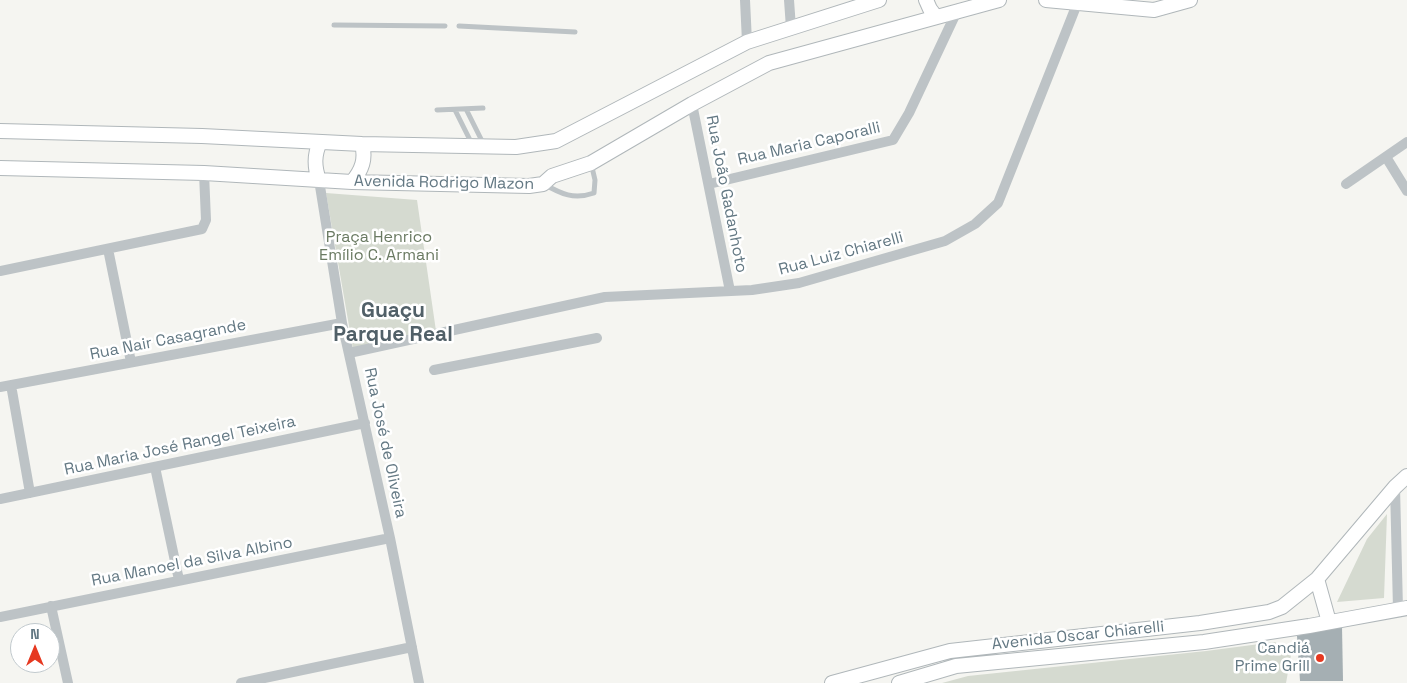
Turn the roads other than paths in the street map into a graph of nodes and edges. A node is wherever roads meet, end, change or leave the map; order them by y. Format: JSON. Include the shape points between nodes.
{"nodes":[{"id":1,"x":745,"y":0,"type":"edge"},
{"id":2,"x":789,"y":0,"type":"edge"},
{"id":3,"x":879,"y":0,"type":"edge"},
{"id":4,"x":926,"y":0,"type":"edge"},
{"id":5,"x":999,"y":0,"type":"edge"},
{"id":6,"x":1046,"y":0,"type":"edge"},
{"id":7,"x":1190,"y":0,"type":"edge"},
{"id":8,"x":1077,"y":4,"type":"junction"},
{"id":9,"x":958,"y":6,"type":"edge"},
{"id":10,"x":936,"y":17,"type":"junction"},
{"id":11,"x":334,"y":25,"type":"dead end"},
{"id":12,"x":445,"y":26,"type":"dead end"},
{"id":13,"x":459,"y":26,"type":"dead end"},
{"id":14,"x":791,"y":28,"type":"junction"},
{"id":15,"x":575,"y":32,"type":"dead end"},
{"id":16,"x":748,"y":42,"type":"junction"},
{"id":17,"x":692,"y":104,"type":"junction"},
{"id":18,"x":483,"y":108,"type":"dead end"},
{"id":19,"x":437,"y":110,"type":"dead end"},
{"id":20,"x":455,"y":110,"type":"junction"},
{"id":21,"x":466,"y":110,"type":"junction"},
{"id":22,"x":0,"y":131,"type":"edge"},
{"id":23,"x":320,"y":142,"type":"junction"},
{"id":24,"x":1407,"y":142,"type":"edge"},
{"id":25,"x":362,"y":144,"type":"junction"},
{"id":26,"x":479,"y":146,"type":"junction"},
{"id":27,"x":1386,"y":157,"type":"junction"},
{"id":28,"x":591,"y":163,"type":"junction"},
{"id":29,"x":0,"y":168,"type":"edge"},
{"id":30,"x":204,"y":172,"type":"junction"},
{"id":31,"x":319,"y":180,"type":"junction"},
{"id":32,"x":352,"y":182,"type":"junction"},
{"id":33,"x":544,"y":184,"type":"junction"},
{"id":34,"x":709,"y":184,"type":"junction"},
{"id":35,"x":1346,"y":184,"type":"dead end"},
{"id":36,"x":1407,"y":191,"type":"edge"},
{"id":37,"x":108,"y":249,"type":"junction"},
{"id":38,"x":0,"y":271,"type":"edge"},
{"id":39,"x":730,"y":291,"type":"junction"},
{"id":40,"x":342,"y":322,"type":"junction"},
{"id":41,"x":597,"y":338,"type":"dead end"},
{"id":42,"x":349,"y":353,"type":"junction"},
{"id":43,"x":131,"y":362,"type":"junction"},
{"id":44,"x":434,"y":370,"type":"dead end"},
{"id":45,"x":5,"y":386,"type":"edge"},
{"id":46,"x":365,"y":423,"type":"junction"},
{"id":47,"x":155,"y":467,"type":"junction"},
{"id":48,"x":1407,"y":476,"type":"edge"},
{"id":49,"x":1395,"y":487,"type":"junction"},
{"id":50,"x":30,"y":493,"type":"junction"},
{"id":51,"x":0,"y":499,"type":"edge"},
{"id":52,"x":390,"y":538,"type":"junction"},
{"id":53,"x":1317,"y":579,"type":"junction"},
{"id":54,"x":179,"y":580,"type":"junction"},
{"id":55,"x":51,"y":606,"type":"junction"},
{"id":56,"x":1402,"y":609,"type":"edge"},
{"id":57,"x":0,"y":617,"type":"edge"},
{"id":58,"x":1329,"y":622,"type":"junction"},
{"id":59,"x":412,"y":647,"type":"junction"},
{"id":60,"x":68,"y":683,"type":"edge"},
{"id":61,"x":241,"y":683,"type":"edge"},
{"id":62,"x":419,"y":683,"type":"edge"},
{"id":63,"x":832,"y":683,"type":"edge"},
{"id":64,"x":900,"y":683,"type":"edge"}],
"edges":[{"from":1,"to":16,"type":"street"},
{"from":2,"to":14,"type":"street"},
{"from":3,"to":14,"type":"street"},
{"from":4,"to":10,"type":"street"},
{"from":5,"to":9,"type":"street","name":"Avenida Rodrigo Mazon"},
{"from":6,"to":8,"type":"street"},
{"from":7,"to":8,"type":"street","via":[[1154,10]]},
{"from":8,"to":39,"type":"street","name":"Rua Luiz Chiarelli","via":[[998,203],[975,224],[945,241],[799,283]]},
{"from":9,"to":10,"type":"street","name":"Avenida Rodrigo Mazon"},
{"from":9,"to":34,"type":"street","name":"Rua Maria Caporalli","via":[[909,113],[893,140]]},
{"from":10,"to":17,"type":"street","name":"Avenida Rodrigo Mazon","via":[[769,63]]},
{"from":11,"to":12,"type":"lane"},
{"from":13,"to":15,"type":"lane"},
{"from":14,"to":16,"type":"street"},
{"from":16,"to":26,"type":"street","via":[[556,141],[516,147]]},
{"from":17,"to":28,"type":"street","name":"Avenida Rodrigo Mazon"},
{"from":17,"to":34,"type":"street","name":"Rua João Gadanhoto"},
{"from":18,"to":21,"type":"lane"},
{"from":19,"to":20,"type":"lane"},
{"from":20,"to":21,"type":"lane"},
{"from":20,"to":26,"type":"lane"},
{"from":21,"to":26,"type":"lane"},
{"from":22,"to":23,"type":"street"},
{"from":23,"to":25,"type":"street"},
{"from":23,"to":31,"type":"street","via":[[315,156]]},
{"from":24,"to":27,"type":"street"},
{"from":25,"to":26,"type":"street"},
{"from":25,"to":32,"type":"street","via":[[363,163]]},
{"from":27,"to":35,"type":"street"},
{"from":27,"to":36,"type":"street"},
{"from":28,"to":33,"type":"street","name":"Avenida Rodrigo Mazon","via":[[552,176]]},
{"from":28,"to":33,"type":"lane","via":[[594,193],[570,197]]},
{"from":29,"to":30,"type":"street","name":"Avenida Rodrigo Mazon"},
{"from":30,"to":31,"type":"street","name":"Avenida Rodrigo Mazon"},
{"from":30,"to":37,"type":"street","via":[[206,220],[202,229]]},
{"from":31,"to":32,"type":"street","name":"Avenida Rodrigo Mazon"},
{"from":31,"to":40,"type":"street","name":"Rua José de Oliveira"},
{"from":32,"to":33,"type":"street","name":"Avenida Rodrigo Mazon"},
{"from":34,"to":39,"type":"street","name":"Rua João Gadanhoto"},
{"from":37,"to":38,"type":"street"},
{"from":37,"to":43,"type":"street"},
{"from":39,"to":42,"type":"street","name":"Rua Luiz Chiarelli","via":[[605,297]]},
{"from":40,"to":42,"type":"street","name":"Rua José de Oliveira"},
{"from":40,"to":43,"type":"street","name":"Rua Nair Casagrande"},
{"from":41,"to":44,"type":"street"},
{"from":42,"to":46,"type":"street","name":"Rua José de Oliveira"},
{"from":43,"to":45,"type":"street","name":"Rua Nair Casagrande"},
{"from":45,"to":50,"type":"street"},
{"from":46,"to":47,"type":"street","name":"Rua Maria José Rangel Teixeira"},
{"from":46,"to":52,"type":"street","name":"Rua José de Oliveira"},
{"from":47,"to":50,"type":"street","name":"Rua Maria José Rangel Teixeira"},
{"from":47,"to":54,"type":"street"},
{"from":48,"to":49,"type":"street","name":"Avenida Oscar Chiarelli"},
{"from":49,"to":53,"type":"street","name":"Avenida Oscar Chiarelli"},
{"from":49,"to":56,"type":"street"},
{"from":50,"to":51,"type":"street","name":"Rua Maria José Rangel Teixeira"},
{"from":52,"to":54,"type":"street","name":"Rua Manoel da Silva Albino"},
{"from":52,"to":59,"type":"street","name":"Rua José de Oliveira"},
{"from":53,"to":58,"type":"street"},
{"from":53,"to":63,"type":"street","name":"Avenida Oscar Chiarelli","via":[[1282,607],[1269,612],[1200,623],[950,651]]},
{"from":54,"to":55,"type":"street","name":"Rua Manoel da Silva Albino"},
{"from":55,"to":57,"type":"street","name":"Rua Manoel da Silva Albino"},
{"from":55,"to":60,"type":"street"},
{"from":56,"to":58,"type":"street","name":"Avenida Oscar Chiarelli"},
{"from":58,"to":64,"type":"street","name":"Avenida Oscar Chiarelli","via":[[1204,642],[956,666]]},
{"from":59,"to":61,"type":"street"},
{"from":59,"to":62,"type":"street","name":"Rua José de Oliveira"}]}
